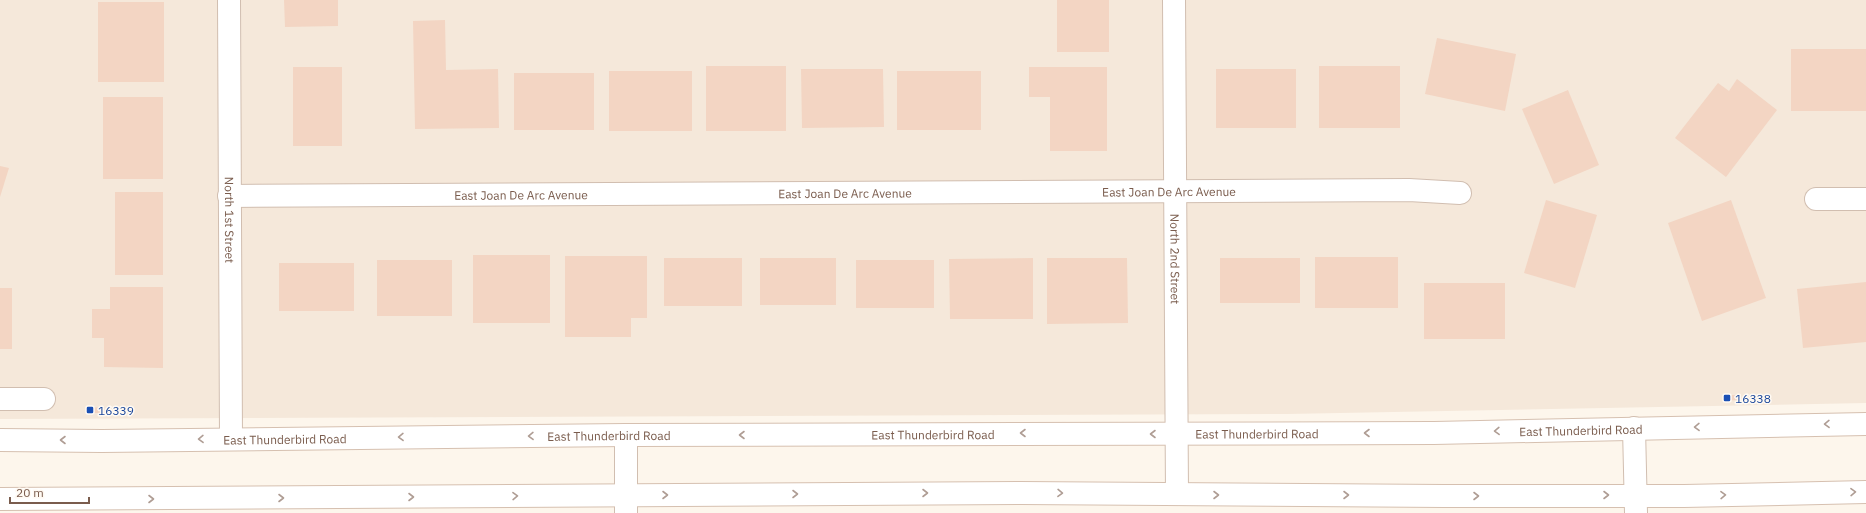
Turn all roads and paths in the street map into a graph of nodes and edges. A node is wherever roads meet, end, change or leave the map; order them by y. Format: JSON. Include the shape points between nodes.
{"nodes":[{"id":1,"x":228,"y":0,"type":"edge"},
{"id":2,"x":1174,"y":0,"type":"edge"},
{"id":3,"x":1175,"y":192,"type":"junction"},
{"id":4,"x":1460,"y":193,"type":"dead end"},
{"id":5,"x":229,"y":196,"type":"junction"},
{"id":6,"x":1816,"y":199,"type":"dead end"},
{"id":7,"x":1866,"y":199,"type":"edge"},
{"id":8,"x":0,"y":399,"type":"edge"},
{"id":9,"x":44,"y":399,"type":"dead end"},
{"id":10,"x":1866,"y":424,"type":"edge"},
{"id":11,"x":1634,"y":428,"type":"junction"},
{"id":12,"x":1176,"y":434,"type":"junction"},
{"id":13,"x":626,"y":435,"type":"junction"},
{"id":14,"x":231,"y":439,"type":"junction"},
{"id":15,"x":0,"y":440,"type":"edge"},
{"id":16,"x":1866,"y":492,"type":"edge"},
{"id":17,"x":1177,"y":494,"type":"junction"},
{"id":18,"x":0,"y":499,"type":"edge"},
{"id":19,"x":626,"y":504,"type":"edge"},
{"id":20,"x":1635,"y":504,"type":"edge"}],
"edges":[{"from":1,"to":5,"type":"main road","name":"North 1st Street"},
{"from":2,"to":3,"type":"main road","name":"North 2nd Street"},
{"from":3,"to":4,"type":"main road","name":"East Joan De Arc Avenue","via":[[1408,190]]},
{"from":3,"to":5,"type":"main road","name":"East Joan De Arc Avenue"},
{"from":3,"to":12,"type":"main road","name":"North 2nd Street"},
{"from":5,"to":14,"type":"main road","name":"North 1st Street"},
{"from":6,"to":7,"type":"main road"},
{"from":8,"to":9,"type":"main road"},
{"from":10,"to":11,"type":"main road","name":"East Thunderbird Road","one_way":true},
{"from":11,"to":12,"type":"main road","name":"East Thunderbird Road","one_way":true,"via":[[1434,433]]},
{"from":11,"to":20,"type":"main road"},
{"from":12,"to":13,"type":"main road","name":"East Thunderbird Road","one_way":true},
{"from":12,"to":17,"type":"main road","name":"North 2nd Street"},
{"from":13,"to":14,"type":"main road","name":"East Thunderbird Road","one_way":true},
{"from":13,"to":19,"type":"main road"},
{"from":14,"to":15,"type":"main road","name":"East Thunderbird Road","one_way":true},
{"from":20,"to":16,"type":"main road","one_way":true},
{"from":19,"to":17,"type":"main road","one_way":true,"via":[[1021,492]]},
{"from":17,"to":20,"type":"main road","one_way":true},
{"from":18,"to":19,"type":"main road","one_way":true}]}
